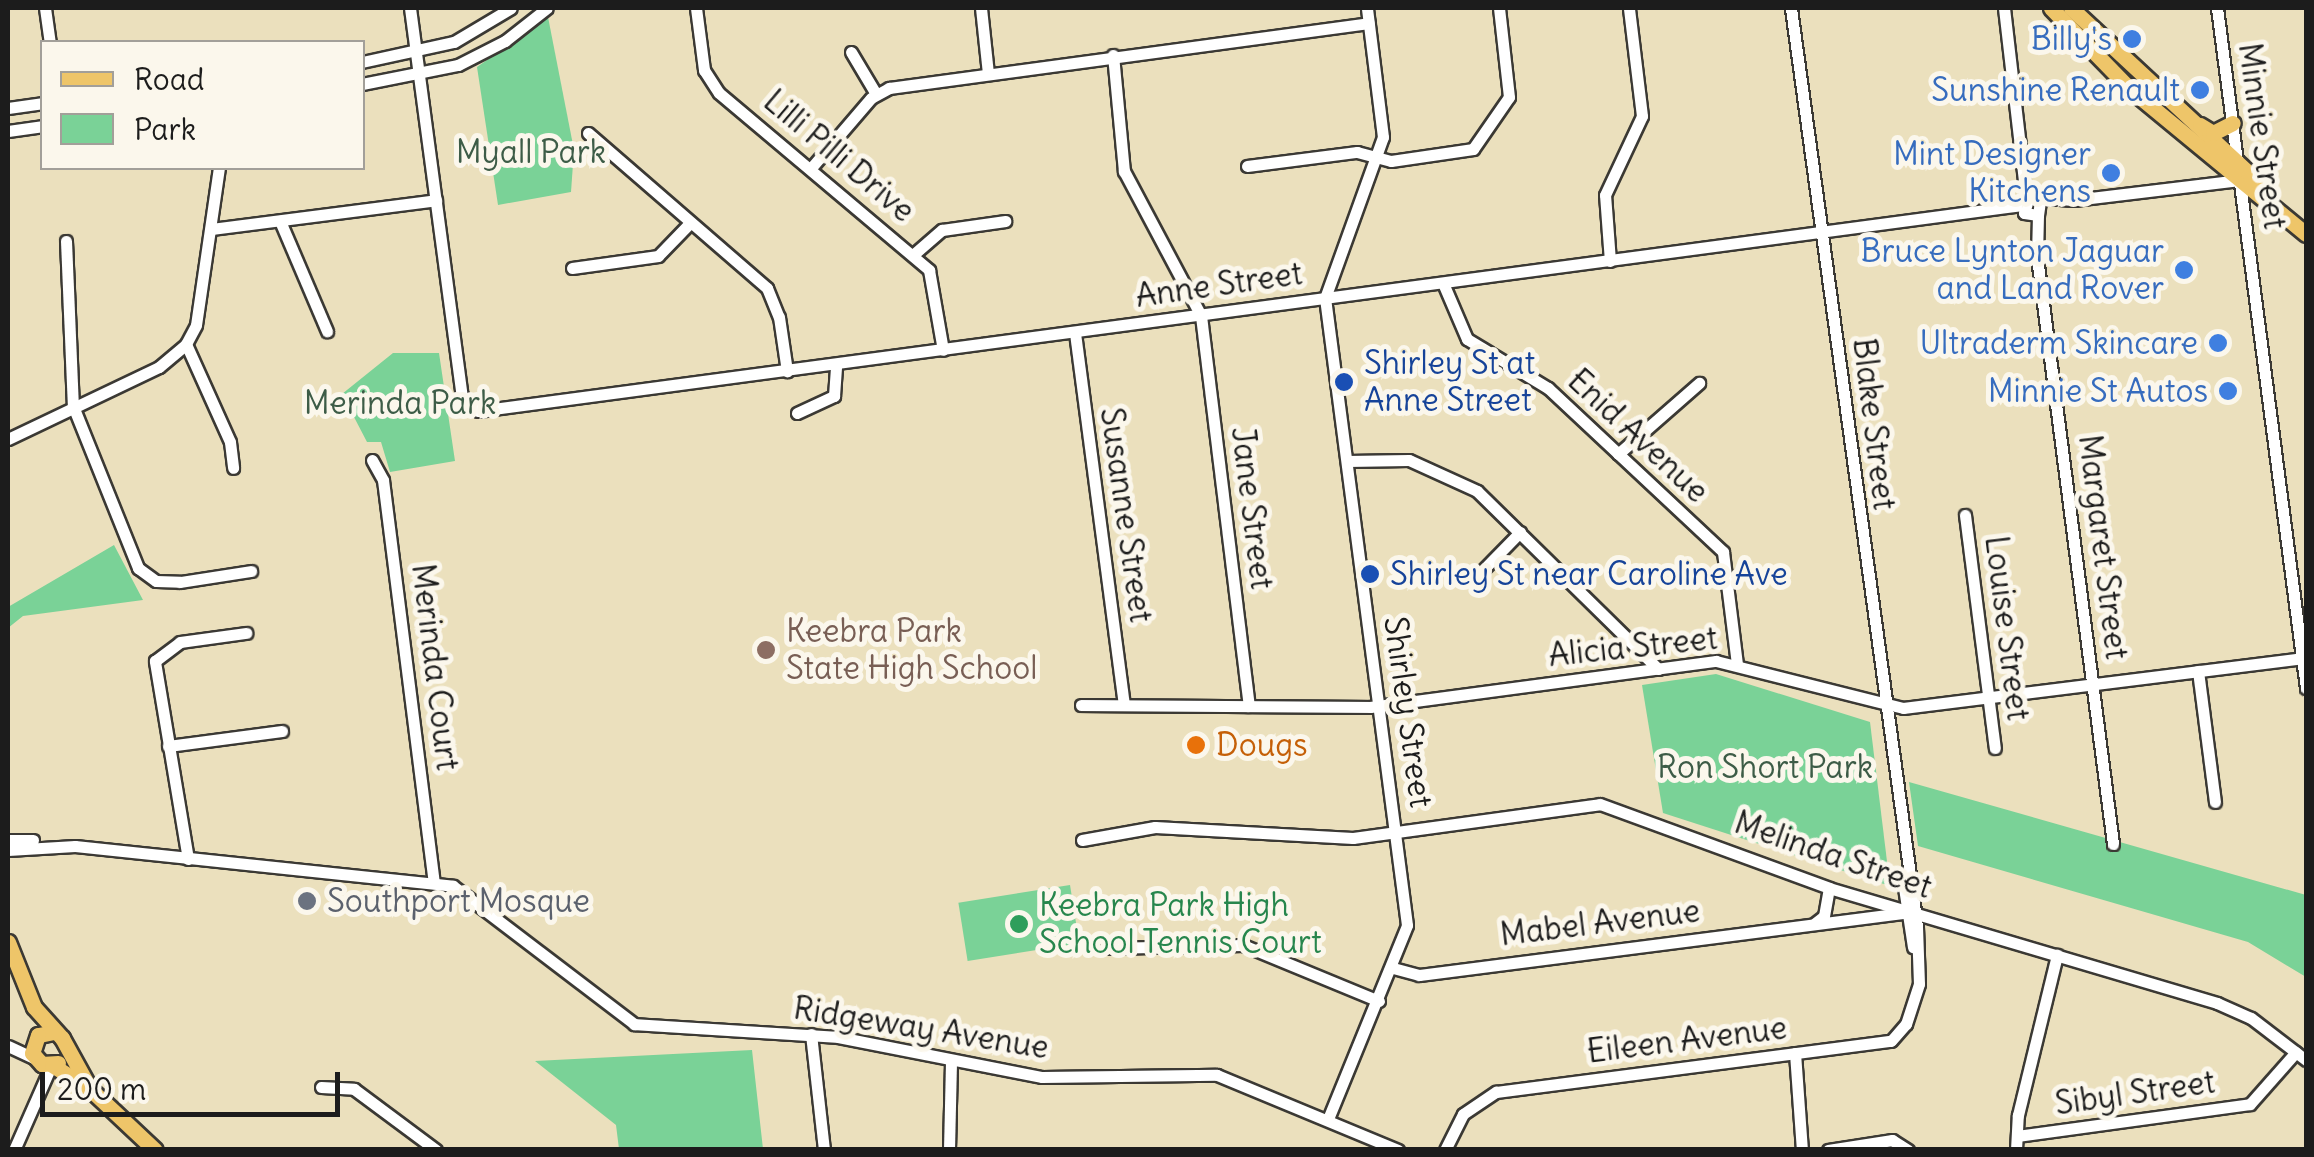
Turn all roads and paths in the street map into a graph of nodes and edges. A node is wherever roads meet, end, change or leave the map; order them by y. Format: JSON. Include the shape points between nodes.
{"nodes":[{"id":1,"x":45,"y":8,"type":"edge"},
{"id":2,"x":410,"y":8,"type":"edge"},
{"id":3,"x":511,"y":8,"type":"edge"},
{"id":4,"x":546,"y":8,"type":"edge"},
{"id":5,"x":696,"y":8,"type":"edge"},
{"id":6,"x":981,"y":8,"type":"edge"},
{"id":7,"x":1367,"y":8,"type":"edge"},
{"id":8,"x":1499,"y":8,"type":"edge"},
{"id":9,"x":1629,"y":8,"type":"edge"},
{"id":10,"x":1791,"y":8,"type":"edge"},
{"id":11,"x":2004,"y":8,"type":"edge"},
{"id":12,"x":2050,"y":8,"type":"edge"},
{"id":13,"x":2071,"y":8,"type":"edge"},
{"id":14,"x":2217,"y":8,"type":"edge"},
{"id":15,"x":1370,"y":23,"type":"junction"},
{"id":16,"x":50,"y":40,"type":"edge"},
{"id":17,"x":851,"y":52,"type":"dead end"},
{"id":18,"x":416,"y":54,"type":"junction"},
{"id":19,"x":1113,"y":56,"type":"junction"},
{"id":20,"x":365,"y":62,"type":"edge"},
{"id":21,"x":988,"y":73,"type":"junction"},
{"id":22,"x":420,"y":76,"type":"junction"},
{"id":23,"x":365,"y":84,"type":"edge"},
{"id":24,"x":876,"y":94,"type":"junction"},
{"id":25,"x":40,"y":104,"type":"edge"},
{"id":26,"x":8,"y":108,"type":"edge"},
{"id":27,"x":2184,"y":116,"type":"junction"},
{"id":28,"x":2233,"y":123,"type":"junction"},
{"id":29,"x":40,"y":126,"type":"edge"},
{"id":30,"x":8,"y":131,"type":"edge"},
{"id":31,"x":588,"y":133,"type":"dead end"},
{"id":32,"x":1377,"y":158,"type":"junction"},
{"id":33,"x":1246,"y":166,"type":"dead end"},
{"id":34,"x":812,"y":168,"type":"junction"},
{"id":35,"x":219,"y":170,"type":"edge"},
{"id":36,"x":2240,"y":173,"type":"junction"},
{"id":37,"x":436,"y":200,"type":"junction"},
{"id":38,"x":2032,"y":207,"type":"junction"},
{"id":39,"x":1006,"y":221,"type":"dead end"},
{"id":40,"x":280,"y":222,"type":"junction"},
{"id":41,"x":689,"y":224,"type":"junction"},
{"id":42,"x":2306,"y":226,"type":"edge"},
{"id":43,"x":211,"y":230,"type":"junction"},
{"id":44,"x":1821,"y":234,"type":"junction"},
{"id":45,"x":2306,"y":234,"type":"edge"},
{"id":46,"x":66,"y":242,"type":"dead end"},
{"id":47,"x":914,"y":254,"type":"junction"},
{"id":48,"x":1610,"y":262,"type":"junction"},
{"id":49,"x":572,"y":268,"type":"dead end"},
{"id":50,"x":1443,"y":283,"type":"junction"},
{"id":51,"x":1325,"y":298,"type":"junction"},
{"id":52,"x":1200,"y":316,"type":"junction"},
{"id":53,"x":328,"y":331,"type":"dead end"},
{"id":54,"x":1074,"y":333,"type":"junction"},
{"id":55,"x":186,"y":344,"type":"junction"},
{"id":56,"x":944,"y":350,"type":"junction"},
{"id":57,"x":836,"y":364,"type":"junction"},
{"id":58,"x":787,"y":371,"type":"junction"},
{"id":59,"x":1699,"y":382,"type":"dead end"},
{"id":60,"x":73,"y":406,"type":"junction"},
{"id":61,"x":797,"y":413,"type":"dead end"},
{"id":62,"x":8,"y":439,"type":"edge"},
{"id":63,"x":1618,"y":454,"type":"junction"},
{"id":64,"x":372,"y":460,"type":"dead end"},
{"id":65,"x":1346,"y":461,"type":"junction"},
{"id":66,"x":233,"y":468,"type":"dead end"},
{"id":67,"x":1965,"y":515,"type":"dead end"},
{"id":68,"x":1520,"y":532,"type":"junction"},
{"id":69,"x":251,"y":571,"type":"dead end"},
{"id":70,"x":1476,"y":577,"type":"dead end"},
{"id":71,"x":246,"y":633,"type":"dead end"},
{"id":72,"x":2302,"y":658,"type":"junction"},
{"id":73,"x":1738,"y":664,"type":"junction"},
{"id":74,"x":1658,"y":669,"type":"junction"},
{"id":75,"x":2198,"y":671,"type":"junction"},
{"id":76,"x":2093,"y":684,"type":"junction"},
{"id":77,"x":2306,"y":688,"type":"edge"},
{"id":78,"x":1989,"y":698,"type":"junction"},
{"id":79,"x":1124,"y":704,"type":"junction"},
{"id":80,"x":1081,"y":705,"type":"dead end"},
{"id":81,"x":1249,"y":706,"type":"junction"},
{"id":82,"x":1379,"y":706,"type":"junction"},
{"id":83,"x":1882,"y":706,"type":"junction"},
{"id":84,"x":282,"y":731,"type":"dead end"},
{"id":85,"x":168,"y":746,"type":"junction"},
{"id":86,"x":1995,"y":748,"type":"dead end"},
{"id":87,"x":2215,"y":802,"type":"dead end"},
{"id":88,"x":1396,"y":834,"type":"junction"},
{"id":89,"x":8,"y":840,"type":"edge"},
{"id":90,"x":1082,"y":840,"type":"dead end"},
{"id":91,"x":2113,"y":844,"type":"dead end"},
{"id":92,"x":49,"y":845,"type":"junction"},
{"id":93,"x":8,"y":850,"type":"edge"},
{"id":94,"x":188,"y":858,"type":"junction"},
{"id":95,"x":434,"y":883,"type":"junction"},
{"id":96,"x":1829,"y":888,"type":"junction"},
{"id":97,"x":1909,"y":912,"type":"junction"},
{"id":98,"x":1815,"y":923,"type":"junction"},
{"id":99,"x":8,"y":942,"type":"edge"},
{"id":100,"x":1107,"y":948,"type":"dead end"},
{"id":101,"x":2057,"y":955,"type":"junction"},
{"id":102,"x":8,"y":960,"type":"edge"},
{"id":103,"x":1393,"y":968,"type":"junction"},
{"id":104,"x":1919,"y":975,"type":"joint"},
{"id":105,"x":1379,"y":1002,"type":"junction"},
{"id":106,"x":54,"y":1032,"type":"junction"},
{"id":107,"x":811,"y":1034,"type":"junction"},
{"id":108,"x":8,"y":1046,"type":"edge"},
{"id":109,"x":66,"y":1047,"type":"junction"},
{"id":110,"x":1794,"y":1053,"type":"junction"},
{"id":111,"x":40,"y":1055,"type":"junction"},
{"id":112,"x":2301,"y":1056,"type":"edge"},
{"id":113,"x":951,"y":1061,"type":"junction"},
{"id":114,"x":321,"y":1087,"type":"dead end"},
{"id":115,"x":90,"y":1089,"type":"junction"},
{"id":116,"x":1328,"y":1118,"type":"junction"},
{"id":117,"x":2016,"y":1143,"type":"edge"},
{"id":118,"x":14,"y":1150,"type":"edge"},
{"id":119,"x":155,"y":1150,"type":"edge"},
{"id":120,"x":436,"y":1150,"type":"edge"},
{"id":121,"x":824,"y":1150,"type":"edge"},
{"id":122,"x":949,"y":1150,"type":"edge"},
{"id":123,"x":1398,"y":1150,"type":"edge"},
{"id":124,"x":1445,"y":1150,"type":"edge"},
{"id":125,"x":1802,"y":1150,"type":"edge"},
{"id":126,"x":1828,"y":1150,"type":"edge"},
{"id":127,"x":1908,"y":1150,"type":"edge"}],
"edges":[{"from":1,"to":16,"type":"street"},
{"from":2,"to":18,"type":"street"},
{"from":3,"to":18,"type":"street","via":[[467,36]]},
{"from":4,"to":22,"type":"street","via":[[488,51]]},
{"from":5,"to":34,"type":"street","name":"Lilli Pilli Drive","via":[[707,78]]},
{"from":6,"to":21,"type":"street"},
{"from":7,"to":15,"type":"street"},
{"from":8,"to":32,"type":"street","via":[[1509,97],[1474,148]]},
{"from":9,"to":48,"type":"street","via":[[1642,116],[1605,195]]},
{"from":10,"to":44,"type":"street","name":"Blake Street"},
{"from":11,"to":38,"type":"street","name":"Margaret Street"},
{"from":12,"to":36,"type":"main road","via":[[2130,90]]},
{"from":13,"to":27,"type":"main road"},
{"from":14,"to":28,"type":"street","name":"Minnie Street"},
{"from":15,"to":19,"type":"street"},
{"from":15,"to":32,"type":"street","via":[[1383,129]]},
{"from":17,"to":24,"type":"street"},
{"from":18,"to":20,"type":"street"},
{"from":18,"to":22,"type":"street"},
{"from":19,"to":21,"type":"street"},
{"from":19,"to":52,"type":"street","via":[[1124,171]]},
{"from":21,"to":24,"type":"street"},
{"from":22,"to":23,"type":"street"},
{"from":22,"to":37,"type":"street"},
{"from":24,"to":34,"type":"street"},
{"from":25,"to":26,"type":"street"},
{"from":27,"to":28,"type":"main road","via":[[2213,133]]},
{"from":27,"to":36,"type":"main road"},
{"from":28,"to":36,"type":"street","name":"Minnie Street"},
{"from":29,"to":30,"type":"street"},
{"from":31,"to":41,"type":"street"},
{"from":32,"to":33,"type":"street","via":[[1357,152]]},
{"from":32,"to":51,"type":"street"},
{"from":34,"to":47,"type":"street","name":"Lilli Pilli Drive"},
{"from":35,"to":43,"type":"street"},
{"from":36,"to":38,"type":"street","name":"Anne Street"},
{"from":36,"to":42,"type":"main road"},
{"from":36,"to":45,"type":"main road"},
{"from":36,"to":72,"type":"street","name":"Minnie Street"},
{"from":37,"to":40,"type":"street"},
{"from":37,"to":58,"type":"street","name":"Anne Street","via":[[468,408]]},
{"from":38,"to":44,"type":"street","name":"Anne Street"},
{"from":38,"to":76,"type":"street","name":"Margaret Street"},
{"from":39,"to":47,"type":"street","via":[[942,230]]},
{"from":40,"to":43,"type":"street"},
{"from":40,"to":53,"type":"street"},
{"from":41,"to":49,"type":"street","via":[[658,256]]},
{"from":41,"to":58,"type":"street","via":[[771,294]]},
{"from":43,"to":55,"type":"street","via":[[196,325]]},
{"from":44,"to":48,"type":"street","name":"Anne Street"},
{"from":44,"to":83,"type":"street","name":"Blake Street"},
{"from":46,"to":60,"type":"street"},
{"from":47,"to":56,"type":"street","name":"Lilli Pilli Drive","via":[[935,288]]},
{"from":48,"to":50,"type":"street","name":"Anne Street"},
{"from":50,"to":51,"type":"street","name":"Anne Street"},
{"from":50,"to":63,"type":"street","name":"Enid Avenue","via":[[1467,338],[1548,388]]},
{"from":51,"to":52,"type":"street","name":"Anne Street"},
{"from":51,"to":65,"type":"street","name":"Shirley Street"},
{"from":52,"to":54,"type":"street","name":"Anne Street"},
{"from":52,"to":81,"type":"street","name":"Jane Street"},
{"from":54,"to":56,"type":"street","name":"Anne Street"},
{"from":54,"to":79,"type":"street","name":"Susanne Street"},
{"from":55,"to":60,"type":"street","via":[[159,367]]},
{"from":55,"to":66,"type":"street","via":[[230,442]]},
{"from":56,"to":57,"type":"street","name":"Anne Street"},
{"from":57,"to":58,"type":"street","name":"Anne Street"},
{"from":57,"to":61,"type":"street","via":[[834,396]]},
{"from":59,"to":63,"type":"street"},
{"from":60,"to":62,"type":"street"},
{"from":60,"to":69,"type":"street","via":[[138,568],[156,581],[180,582]]},
{"from":63,"to":73,"type":"street","name":"Enid Avenue","via":[[1723,552]]},
{"from":64,"to":95,"type":"street","name":"Merinda Court","via":[[383,480]]},
{"from":65,"to":68,"type":"street","via":[[1393,457],[1441,473],[1477,491]]},
{"from":65,"to":82,"type":"street","name":"Shirley Street"},
{"from":67,"to":78,"type":"street","name":"Louise Street"},
{"from":68,"to":70,"type":"street"},
{"from":68,"to":74,"type":"street"},
{"from":71,"to":85,"type":"street","via":[[180,642],[156,661]]},
{"from":72,"to":75,"type":"street","name":"Alicia Street"},
{"from":72,"to":77,"type":"street","name":"Minnie Street"},
{"from":73,"to":74,"type":"street","name":"Alicia Street"},
{"from":73,"to":83,"type":"street","name":"Alicia Street"},
{"from":74,"to":82,"type":"street","name":"Alicia Street"},
{"from":75,"to":76,"type":"street","name":"Alicia Street"},
{"from":75,"to":87,"type":"street"},
{"from":76,"to":78,"type":"street","name":"Alicia Street"},
{"from":76,"to":91,"type":"street","name":"Margaret Street"},
{"from":78,"to":83,"type":"street","name":"Alicia Street"},
{"from":78,"to":86,"type":"street","name":"Louise Street"},
{"from":79,"to":80,"type":"street","name":"Alicia Street"},
{"from":79,"to":81,"type":"street","name":"Alicia Street"},
{"from":81,"to":82,"type":"street","name":"Alicia Street"},
{"from":82,"to":88,"type":"street","name":"Shirley Street"},
{"from":83,"to":97,"type":"street","name":"Blake Street"},
{"from":84,"to":85,"type":"street"},
{"from":85,"to":94,"type":"street"},
{"from":88,"to":90,"type":"street","name":"Melinda Street","via":[[1334,838],[1156,826]]},
{"from":88,"to":96,"type":"street","name":"Melinda Street","via":[[1600,804]]},
{"from":88,"to":103,"type":"street","name":"Shirley Street","via":[[1407,925]]},
{"from":89,"to":92,"type":"street","name":"Ridgeway Avenue"},
{"from":92,"to":93,"type":"street","name":"Ridgeway Avenue"},
{"from":92,"to":94,"type":"street","name":"Ridgeway Avenue"},
{"from":94,"to":95,"type":"street","name":"Ridgeway Avenue"},
{"from":95,"to":107,"type":"street","name":"Ridgeway Avenue","via":[[474,897],[634,1024]]},
{"from":96,"to":97,"type":"street","name":"Melinda Street"},
{"from":96,"to":98,"type":"street","via":[[1824,916]]},
{"from":97,"to":98,"type":"street","name":"Mabel Avenue"},
{"from":97,"to":101,"type":"street","name":"Melinda Street"},
{"from":97,"to":104,"type":"street","name":"Blake Street"},
{"from":98,"to":103,"type":"street","name":"Mabel Avenue","via":[[1424,974]]},
{"from":99,"to":106,"type":"main road","via":[[34,1007]]},
{"from":100,"to":105,"type":"street","via":[[1243,945]]},
{"from":101,"to":112,"type":"street","name":"Melinda Street","via":[[2218,1003],[2252,1018]]},
{"from":101,"to":117,"type":"street"},
{"from":102,"to":111,"type":"main road"},
{"from":103,"to":105,"type":"street","name":"Shirley Street"},
{"from":104,"to":110,"type":"street","name":"Eileen Avenue","via":[[1906,1024],[1891,1041]]},
{"from":105,"to":116,"type":"street","name":"Shirley Street"},
{"from":106,"to":109,"type":"main road"},
{"from":106,"to":111,"type":"main road"},
{"from":107,"to":113,"type":"street","name":"Ridgeway Avenue"},
{"from":107,"to":121,"type":"street"},
{"from":108,"to":111,"type":"street"},
{"from":109,"to":111,"type":"main road"},
{"from":109,"to":115,"type":"main road"},
{"from":110,"to":124,"type":"street","name":"Eileen Avenue","via":[[1496,1092],[1463,1114]]},
{"from":110,"to":125,"type":"street"},
{"from":111,"to":115,"type":"main road"},
{"from":111,"to":118,"type":"street"},
{"from":112,"to":117,"type":"street","name":"Sibyl Street","via":[[2250,1104]]},
{"from":113,"to":116,"type":"street","name":"Ridgeway Avenue","via":[[1042,1077],[1218,1074]]},
{"from":113,"to":122,"type":"street"},
{"from":114,"to":120,"type":"street","via":[[354,1089]]},
{"from":115,"to":119,"type":"main road"},
{"from":116,"to":123,"type":"street","name":"Ridgeway Avenue"},
{"from":126,"to":127,"type":"street","via":[[1892,1140]]}]}
